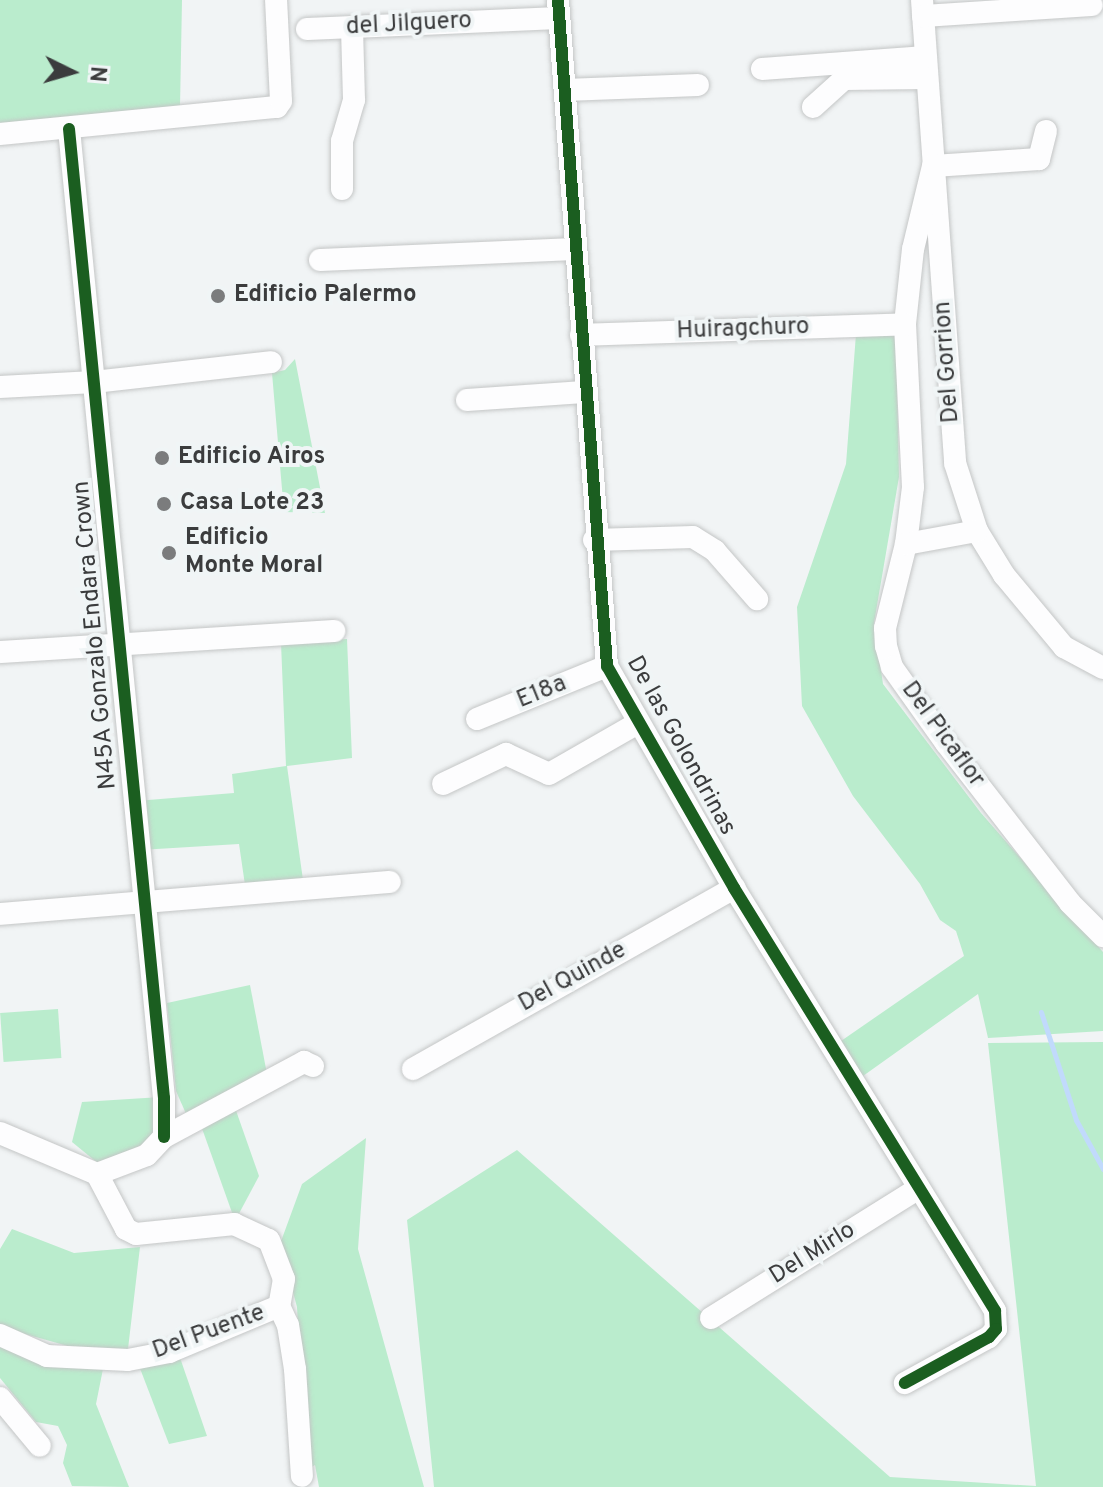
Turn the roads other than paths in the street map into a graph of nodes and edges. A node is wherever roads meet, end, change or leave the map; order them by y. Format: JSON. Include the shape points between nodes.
{"nodes":[{"id":1,"x":276,"y":0,"type":"edge"},
{"id":2,"x":1092,"y":5,"type":"dead end"},
{"id":3,"x":923,"y":8,"type":"edge"},
{"id":4,"x":559,"y":9,"type":"edge"},
{"id":5,"x":352,"y":27,"type":"junction"},
{"id":6,"x":307,"y":29,"type":"dead end"},
{"id":7,"x":926,"y":68,"type":"junction"},
{"id":8,"x":762,"y":69,"type":"dead end"},
{"id":9,"x":698,"y":85,"type":"dead end"},
{"id":10,"x":565,"y":90,"type":"junction"},
{"id":11,"x":813,"y":107,"type":"dead end"},
{"id":12,"x":69,"y":129,"type":"junction"},
{"id":13,"x":1046,"y":131,"type":"dead end"},
{"id":14,"x":0,"y":134,"type":"edge"},
{"id":15,"x":933,"y":166,"type":"junction"},
{"id":16,"x":342,"y":189,"type":"dead end"},
{"id":17,"x":575,"y":249,"type":"junction"},
{"id":18,"x":320,"y":260,"type":"dead end"},
{"id":19,"x":905,"y":324,"type":"junction"},
{"id":20,"x":581,"y":335,"type":"junction"},
{"id":21,"x":271,"y":362,"type":"dead end"},
{"id":22,"x":94,"y":382,"type":"junction"},
{"id":23,"x":0,"y":387,"type":"edge"},
{"id":24,"x":584,"y":392,"type":"junction"},
{"id":25,"x":467,"y":400,"type":"dead end"},
{"id":26,"x":977,"y":531,"type":"junction"},
{"id":27,"x":594,"y":540,"type":"junction"},
{"id":28,"x":906,"y":544,"type":"junction"},
{"id":29,"x":757,"y":599,"type":"dead end"},
{"id":30,"x":334,"y":631,"type":"dead end"},
{"id":31,"x":119,"y":644,"type":"junction"},
{"id":32,"x":0,"y":652,"type":"edge"},
{"id":33,"x":607,"y":666,"type":"junction"},
{"id":34,"x":1103,"y":668,"type":"edge"},
{"id":35,"x":477,"y":719,"type":"dead end"},
{"id":36,"x":638,"y":723,"type":"junction"},
{"id":37,"x":443,"y":784,"type":"dead end"},
{"id":38,"x":390,"y":882,"type":"dead end"},
{"id":39,"x":734,"y":888,"type":"junction"},
{"id":40,"x":143,"y":901,"type":"junction"},
{"id":41,"x":0,"y":914,"type":"edge"},
{"id":42,"x":1103,"y":936,"type":"edge"},
{"id":43,"x":313,"y":1066,"type":"dead end"},
{"id":44,"x":413,"y":1069,"type":"dead end"},
{"id":45,"x":0,"y":1133,"type":"edge"},
{"id":46,"x":164,"y":1137,"type":"junction"},
{"id":47,"x":97,"y":1174,"type":"junction"},
{"id":48,"x":916,"y":1190,"type":"junction"},
{"id":49,"x":279,"y":1306,"type":"junction"},
{"id":50,"x":711,"y":1318,"type":"dead end"},
{"id":51,"x":0,"y":1335,"type":"edge"},
{"id":52,"x":905,"y":1383,"type":"dead end"},
{"id":53,"x":0,"y":1398,"type":"edge"},
{"id":54,"x":40,"y":1446,"type":"dead end"},
{"id":55,"x":300,"y":1483,"type":"edge"}],
"edges":[{"from":1,"to":12,"type":"street","via":[[280,105]]},
{"from":2,"to":3,"type":"street"},
{"from":3,"to":7,"type":"street","name":"Del Gorrion"},
{"from":4,"to":5,"type":"street","name":"del Jilguero"},
{"from":4,"to":10,"type":"street","name":"De las Golondrinas"},
{"from":5,"to":6,"type":"street","name":"del Jilguero"},
{"from":5,"to":16,"type":"street","via":[[354,100],[342,141]]},
{"from":7,"to":8,"type":"street"},
{"from":7,"to":11,"type":"street","via":[[844,79]]},
{"from":7,"to":15,"type":"street","name":"Del Gorrion"},
{"from":9,"to":10,"type":"street"},
{"from":10,"to":17,"type":"street","name":"De las Golondrinas"},
{"from":12,"to":14,"type":"street"},
{"from":12,"to":22,"type":"street","name":"N45A Gonzalo Endara Crown"},
{"from":13,"to":15,"type":"street","via":[[1039,159]]},
{"from":15,"to":19,"type":"street","name":"Del Picaflor","via":[[913,249]]},
{"from":15,"to":26,"type":"street","name":"Del Gorrion","via":[[955,463]]},
{"from":17,"to":18,"type":"street"},
{"from":17,"to":20,"type":"street","name":"De las Golondrinas"},
{"from":19,"to":20,"type":"street","name":"Huiragchuro"},
{"from":19,"to":28,"type":"street","name":"Del Picaflor","via":[[913,463]]},
{"from":20,"to":24,"type":"street","name":"De las Golondrinas"},
{"from":21,"to":22,"type":"street"},
{"from":22,"to":23,"type":"street"},
{"from":22,"to":31,"type":"street","name":"N45A Gonzalo Endara Crown"},
{"from":24,"to":25,"type":"street"},
{"from":24,"to":27,"type":"street","name":"De las Golondrinas"},
{"from":26,"to":28,"type":"street"},
{"from":26,"to":34,"type":"street","name":"Del Gorrion","via":[[1004,575],[1064,647]]},
{"from":27,"to":29,"type":"street","via":[[693,537],[715,551]]},
{"from":27,"to":33,"type":"street","name":"De las Golondrinas"},
{"from":28,"to":42,"type":"street","name":"Del Picaflor","via":[[885,628],[892,667],[1070,903]]},
{"from":30,"to":31,"type":"street"},
{"from":31,"to":32,"type":"street"},
{"from":31,"to":40,"type":"street","name":"N45A Gonzalo Endara Crown"},
{"from":33,"to":35,"type":"street","name":"E18a"},
{"from":33,"to":36,"type":"street","name":"De las Golondrinas"},
{"from":36,"to":37,"type":"street","via":[[549,774],[506,754]]},
{"from":36,"to":39,"type":"street","name":"De las Golondrinas"},
{"from":38,"to":40,"type":"street"},
{"from":39,"to":44,"type":"street","name":"Del Quinde"},
{"from":39,"to":48,"type":"street","name":"De las Golondrinas"},
{"from":40,"to":41,"type":"street"},
{"from":40,"to":46,"type":"street","name":"N45A Gonzalo Endara Crown"},
{"from":43,"to":46,"type":"street","via":[[304,1062]]},
{"from":45,"to":47,"type":"street"},
{"from":46,"to":47,"type":"street","via":[[147,1155]]},
{"from":47,"to":49,"type":"street","via":[[126,1229],[136,1234],[234,1224],[269,1240],[284,1279]]},
{"from":48,"to":50,"type":"street","name":"Del Mirlo"},
{"from":48,"to":52,"type":"street","name":"De las Golondrinas","via":[[995,1311],[996,1329]]},
{"from":49,"to":51,"type":"street","name":"Del Puente","via":[[169,1352],[128,1360],[47,1356]]},
{"from":49,"to":55,"type":"street","via":[[288,1325],[295,1369]]},
{"from":53,"to":54,"type":"street"}]}
